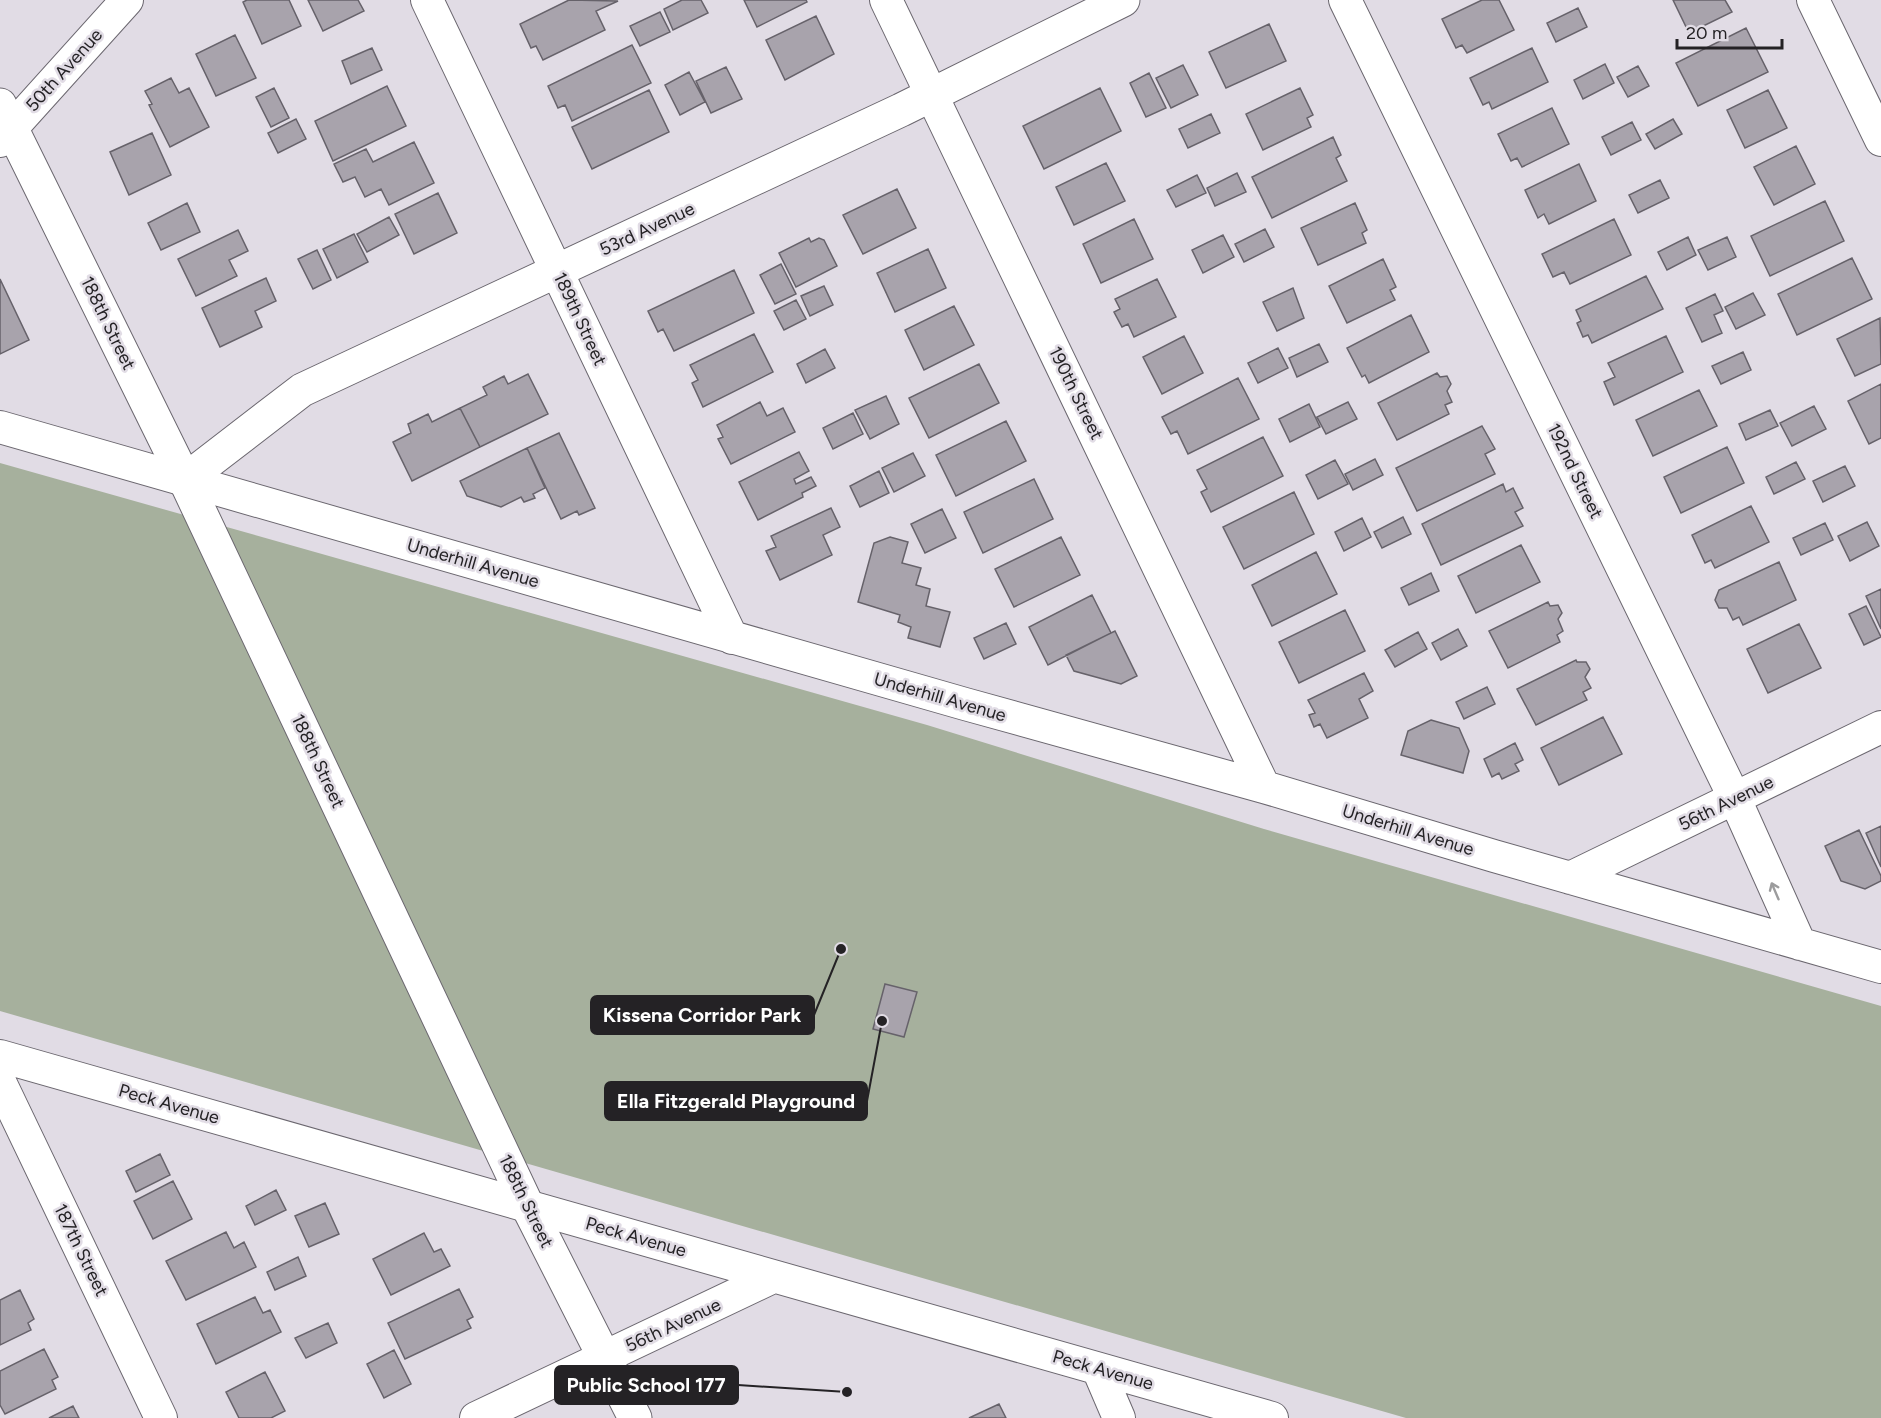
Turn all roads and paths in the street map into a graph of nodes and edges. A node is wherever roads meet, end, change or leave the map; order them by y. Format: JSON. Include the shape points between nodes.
{"nodes":[{"id":1,"x":127,"y":0,"type":"edge"},
{"id":2,"x":428,"y":0,"type":"edge"},
{"id":3,"x":886,"y":0,"type":"edge"},
{"id":4,"x":1123,"y":0,"type":"edge"},
{"id":5,"x":1345,"y":0,"type":"edge"},
{"id":6,"x":1813,"y":0,"type":"edge"},
{"id":7,"x":932,"y":95,"type":"junction"},
{"id":8,"x":4,"y":125,"type":"edge"},
{"id":9,"x":1881,"y":140,"type":"edge"},
{"id":10,"x":558,"y":271,"type":"junction"},
{"id":11,"x":0,"y":427,"type":"edge"},
{"id":12,"x":185,"y":480,"type":"junction"},
{"id":13,"x":732,"y":638,"type":"junction"},
{"id":14,"x":1881,"y":727,"type":"edge"},
{"id":15,"x":1264,"y":787,"type":"junction"},
{"id":16,"x":1735,"y":799,"type":"junction"},
{"id":17,"x":1570,"y":878,"type":"junction"},
{"id":18,"x":1800,"y":944,"type":"junction"},
{"id":19,"x":1881,"y":967,"type":"edge"},
{"id":20,"x":0,"y":1056,"type":"edge"},
{"id":21,"x":0,"y":1082,"type":"edge"},
{"id":22,"x":527,"y":1205,"type":"junction"},
{"id":23,"x":773,"y":1277,"type":"junction"},
{"id":24,"x":605,"y":1357,"type":"junction"},
{"id":25,"x":1098,"y":1369,"type":"junction"},
{"id":26,"x":161,"y":1418,"type":"edge"},
{"id":27,"x":476,"y":1418,"type":"edge"},
{"id":28,"x":635,"y":1418,"type":"edge"},
{"id":29,"x":1119,"y":1418,"type":"edge"},
{"id":30,"x":1272,"y":1418,"type":"edge"}],
"edges":[{"from":1,"to":8,"type":"street","name":"50th Avenue"},
{"from":2,"to":10,"type":"street","name":"189th Street"},
{"from":3,"to":7,"type":"street","name":"190th Street"},
{"from":4,"to":7,"type":"street","name":"53rd Avenue"},
{"from":5,"to":16,"type":"street","name":"192nd Street"},
{"from":6,"to":9,"type":"street"},
{"from":7,"to":10,"type":"street","name":"53rd Avenue"},
{"from":7,"to":15,"type":"street","name":"190th Street"},
{"from":8,"to":12,"type":"street","name":"188th Street"},
{"from":10,"to":12,"type":"street","name":"53rd Avenue","via":[[302,390]]},
{"from":10,"to":13,"type":"street","name":"189th Street"},
{"from":11,"to":12,"type":"street","name":"Underhill Avenue"},
{"from":12,"to":13,"type":"street","name":"Underhill Avenue"},
{"from":12,"to":22,"type":"street","name":"188th Street"},
{"from":13,"to":15,"type":"street","name":"Underhill Avenue"},
{"from":14,"to":16,"type":"street","name":"56th Avenue"},
{"from":15,"to":17,"type":"street","name":"Underhill Avenue"},
{"from":16,"to":17,"type":"street","name":"56th Avenue"},
{"from":18,"to":16,"type":"street","name":"192nd Street","one_way":true},
{"from":17,"to":18,"type":"street","name":"Underhill Avenue"},
{"from":18,"to":19,"type":"street","name":"Underhill Avenue"},
{"from":20,"to":22,"type":"street","name":"Peck Avenue"},
{"from":21,"to":26,"type":"street","name":"187th Street"},
{"from":22,"to":23,"type":"street","name":"Peck Avenue"},
{"from":22,"to":24,"type":"street","name":"188th Street"},
{"from":23,"to":24,"type":"street","name":"56th Avenue"},
{"from":23,"to":25,"type":"street","name":"Peck Avenue"},
{"from":24,"to":27,"type":"street","name":"56th Avenue"},
{"from":24,"to":28,"type":"street","name":"188th Street"},
{"from":25,"to":29,"type":"street"},
{"from":25,"to":30,"type":"street","name":"Peck Avenue"}]}
